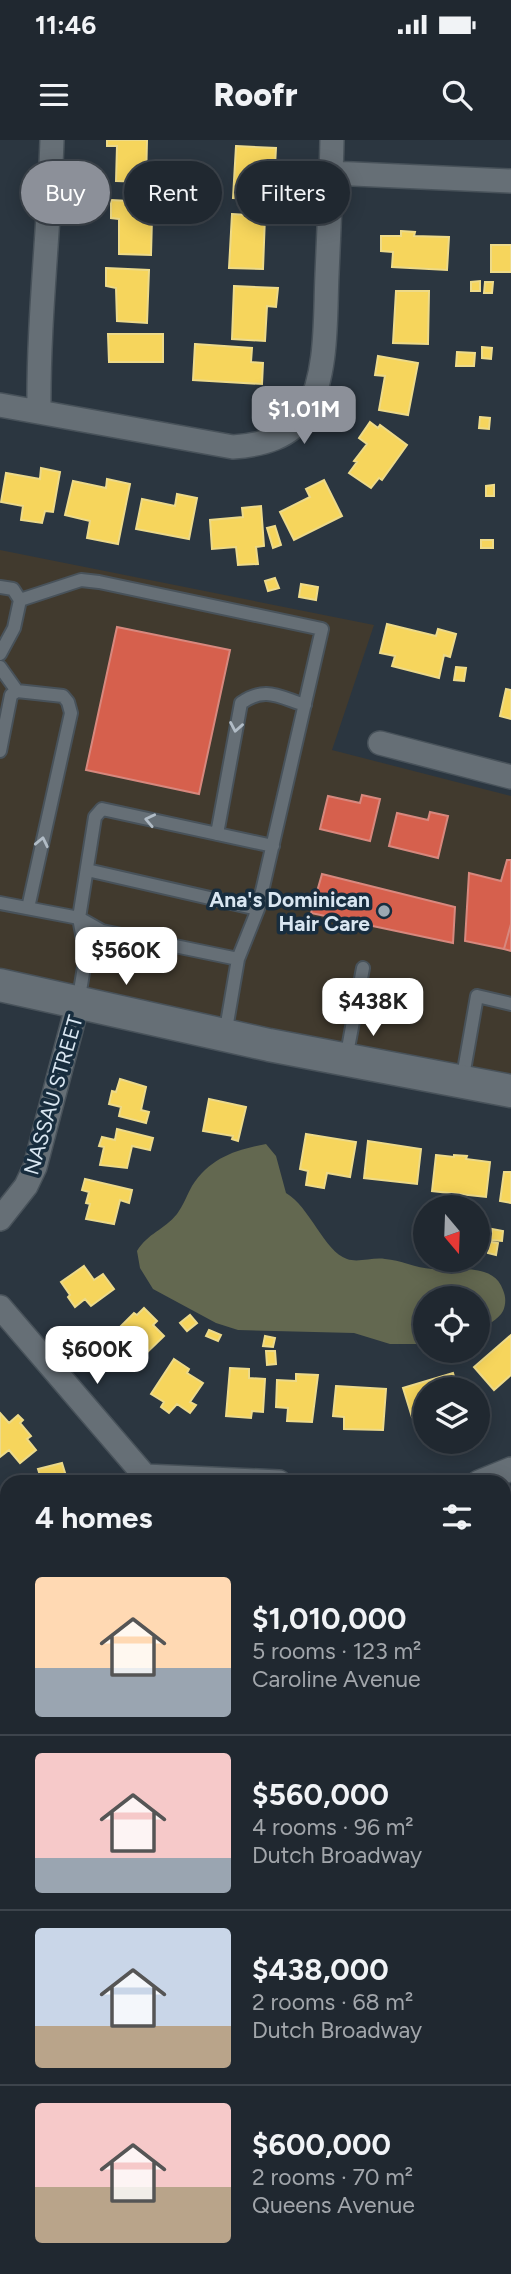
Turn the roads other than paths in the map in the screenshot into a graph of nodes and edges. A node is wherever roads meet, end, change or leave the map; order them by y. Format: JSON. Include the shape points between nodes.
{"nodes":[{"id":1,"x":52,"y":140,"type":"edge"},
{"id":2,"x":332,"y":140,"type":"edge"},
{"id":3,"x":331,"y":161,"type":"edge"},
{"id":4,"x":350,"y":174,"type":"edge"},
{"id":5,"x":511,"y":181,"type":"edge"},
{"id":6,"x":329,"y":224,"type":"edge"},
{"id":7,"x":0,"y":405,"type":"edge"},
{"id":8,"x":39,"y":412,"type":"junction"},
{"id":9,"x":0,"y":586,"type":"edge"},
{"id":10,"x":20,"y":600,"type":"junction"},
{"id":11,"x":0,"y":654,"type":"edge"},
{"id":12,"x":0,"y":667,"type":"edge"},
{"id":13,"x":17,"y":691,"type":"junction"},
{"id":14,"x":305,"y":705,"type":"junction"},
{"id":15,"x":380,"y":743,"type":"dead end"},
{"id":16,"x":0,"y":751,"type":"edge"},
{"id":17,"x":511,"y":777,"type":"edge"},
{"id":18,"x":217,"y":834,"type":"junction"},
{"id":19,"x":272,"y":846,"type":"junction"},
{"id":20,"x":87,"y":870,"type":"junction"},
{"id":21,"x":0,"y":903,"type":"edge"},
{"id":22,"x":28,"y":908,"type":"junction"},
{"id":23,"x":258,"y":909,"type":"junction"},
{"id":24,"x":79,"y":918,"type":"junction"},
{"id":25,"x":239,"y":959,"type":"junction"},
{"id":26,"x":363,"y":968,"type":"dead end"},
{"id":27,"x":0,"y":985,"type":"edge"},
{"id":28,"x":78,"y":1003,"type":"junction"},
{"id":29,"x":511,"y":1004,"type":"edge"},
{"id":30,"x":225,"y":1035,"type":"junction"},
{"id":31,"x":346,"y":1059,"type":"junction"},
{"id":32,"x":462,"y":1082,"type":"junction"},
{"id":33,"x":511,"y":1091,"type":"edge"},
{"id":34,"x":0,"y":1219,"type":"edge"},
{"id":35,"x":0,"y":1307,"type":"edge"},
{"id":36,"x":142,"y":1475,"type":"edge"}],
"edges":[{"from":1,"to":8,"type":"street"},
{"from":2,"to":3,"type":"street"},
{"from":4,"to":5,"type":"street"},
{"from":6,"to":8,"type":"street","via":[[319,376],[306,411],[286,434],[261,445],[233,447]]},
{"from":7,"to":8,"type":"street"},
{"from":9,"to":10,"type":"lane","via":[[13,589]]},
{"from":10,"to":11,"type":"lane","via":[[14,628]]},
{"from":10,"to":14,"type":"lane","via":[[81,580],[322,629]]},
{"from":12,"to":13,"type":"lane"},
{"from":13,"to":16,"type":"lane","via":[[11,695]]},
{"from":22,"to":13,"type":"lane","one_way":true,"via":[[71,713],[63,696]]},
{"from":14,"to":18,"type":"lane","one_way":true,"via":[[269,693],[241,703]]},
{"from":14,"to":19,"type":"lane"},
{"from":15,"to":17,"type":"street"},
{"from":18,"to":19,"type":"lane"},
{"from":18,"to":20,"type":"lane","one_way":true,"via":[[102,809],[95,817]]},
{"from":19,"to":23,"type":"lane"},
{"from":20,"to":23,"type":"lane"},
{"from":20,"to":24,"type":"lane"},
{"from":21,"to":22,"type":"lane"},
{"from":22,"to":24,"type":"lane"},
{"from":23,"to":25,"type":"lane"},
{"from":24,"to":25,"type":"lane","via":[[102,932]]},
{"from":24,"to":28,"type":"lane","via":[[86,955]]},
{"from":25,"to":30,"type":"lane"},
{"from":26,"to":31,"type":"lane"},
{"from":27,"to":28,"type":"main road"},
{"from":28,"to":30,"type":"main road"},
{"from":28,"to":34,"type":"street","name":"NASSAU STREET","via":[[35,1167]]},
{"from":29,"to":32,"type":"lane","via":[[477,996]]},
{"from":30,"to":31,"type":"main road"},
{"from":31,"to":32,"type":"main road"},
{"from":32,"to":33,"type":"main road"},
{"from":35,"to":36,"type":"street"}]}
